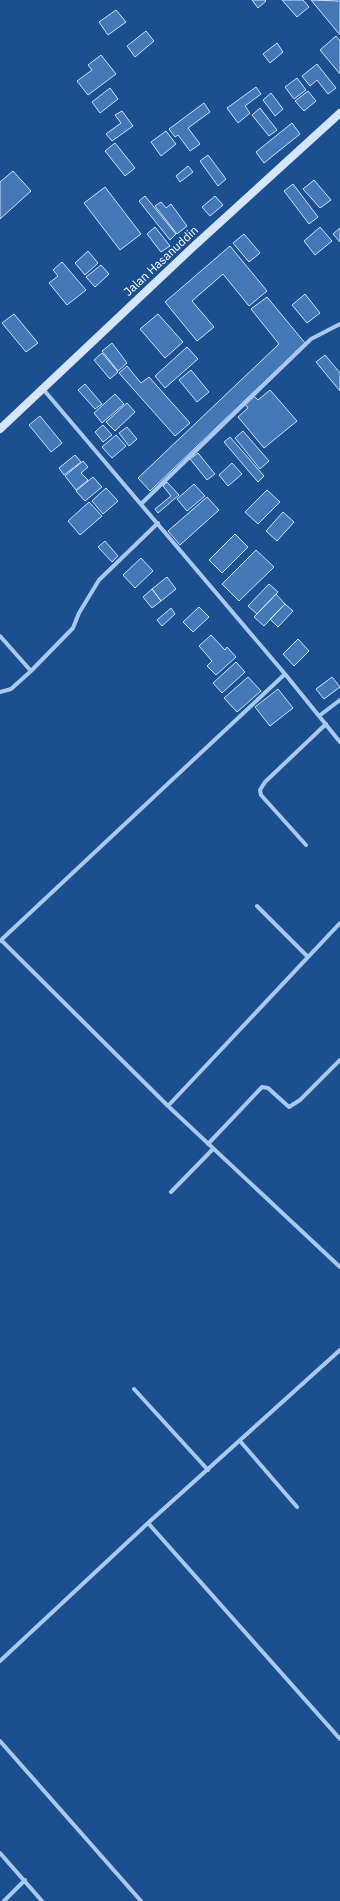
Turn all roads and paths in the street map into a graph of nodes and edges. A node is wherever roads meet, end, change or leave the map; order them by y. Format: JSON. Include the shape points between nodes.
{"nodes":[{"id":1,"x":340,"y":113,"type":"edge"},
{"id":2,"x":340,"y":324,"type":"edge"},
{"id":3,"x":43,"y":388,"type":"junction"},
{"id":4,"x":0,"y":429,"type":"edge"},
{"id":5,"x":141,"y":504,"type":"junction"},
{"id":6,"x":158,"y":523,"type":"junction"},
{"id":7,"x":0,"y":636,"type":"edge"},
{"id":8,"x":31,"y":671,"type":"junction"},
{"id":9,"x":285,"y":674,"type":"junction"},
{"id":10,"x":0,"y":692,"type":"edge"},
{"id":11,"x":340,"y":700,"type":"edge"},
{"id":12,"x":319,"y":716,"type":"junction"},
{"id":13,"x":326,"y":724,"type":"junction"},
{"id":14,"x":340,"y":742,"type":"edge"},
{"id":15,"x":306,"y":845,"type":"dead end"},
{"id":16,"x":257,"y":906,"type":"dead end"},
{"id":17,"x":340,"y":923,"type":"edge"},
{"id":18,"x":0,"y":941,"type":"edge"},
{"id":19,"x":308,"y":957,"type":"junction"},
{"id":20,"x":340,"y":1060,"type":"edge"},
{"id":21,"x":168,"y":1106,"type":"junction"},
{"id":22,"x":208,"y":1144,"type":"junction"},
{"id":23,"x":213,"y":1149,"type":"junction"},
{"id":24,"x":171,"y":1192,"type":"dead end"},
{"id":25,"x":340,"y":1267,"type":"edge"},
{"id":26,"x":340,"y":1350,"type":"edge"},
{"id":27,"x":134,"y":1389,"type":"dead end"},
{"id":28,"x":240,"y":1441,"type":"junction"},
{"id":29,"x":208,"y":1470,"type":"junction"},
{"id":30,"x":296,"y":1507,"type":"dead end"},
{"id":31,"x":148,"y":1524,"type":"junction"},
{"id":32,"x":0,"y":1661,"type":"edge"},
{"id":33,"x":340,"y":1740,"type":"edge"},
{"id":34,"x":0,"y":1741,"type":"edge"},
{"id":35,"x":0,"y":1853,"type":"edge"},
{"id":36,"x":25,"y":1880,"type":"junction"},
{"id":37,"x":4,"y":1901,"type":"edge"},
{"id":38,"x":42,"y":1901,"type":"edge"},
{"id":39,"x":142,"y":1901,"type":"edge"}],
"edges":[{"from":1,"to":3,"type":"main road","name":"Jalan Hasanuddin"},
{"from":2,"to":5,"type":"street","via":[[311,339]]},
{"from":3,"to":4,"type":"main road","name":"Jalan Hasanuddin"},
{"from":3,"to":5,"type":"street"},
{"from":5,"to":6,"type":"street"},
{"from":6,"to":8,"type":"street","via":[[99,580],[73,628]]},
{"from":6,"to":9,"type":"street"},
{"from":7,"to":8,"type":"street"},
{"from":8,"to":10,"type":"street","via":[[10,689]]},
{"from":9,"to":12,"type":"street"},
{"from":9,"to":18,"type":"street"},
{"from":11,"to":12,"type":"street"},
{"from":12,"to":13,"type":"street"},
{"from":13,"to":14,"type":"street"},
{"from":13,"to":15,"type":"street","via":[[265,782],[260,790],[260,796]]},
{"from":16,"to":19,"type":"street"},
{"from":17,"to":19,"type":"street"},
{"from":18,"to":21,"type":"street"},
{"from":19,"to":21,"type":"street"},
{"from":20,"to":22,"type":"street","via":[[300,1100],[289,1107],[268,1088],[262,1087]]},
{"from":21,"to":22,"type":"street"},
{"from":22,"to":23,"type":"street"},
{"from":23,"to":24,"type":"street"},
{"from":23,"to":25,"type":"street"},
{"from":26,"to":28,"type":"street"},
{"from":27,"to":29,"type":"street"},
{"from":28,"to":29,"type":"street"},
{"from":28,"to":30,"type":"street"},
{"from":29,"to":31,"type":"street"},
{"from":31,"to":32,"type":"street"},
{"from":31,"to":33,"type":"street"},
{"from":34,"to":39,"type":"street"},
{"from":35,"to":36,"type":"street"},
{"from":36,"to":37,"type":"street"},
{"from":36,"to":38,"type":"street"}]}
